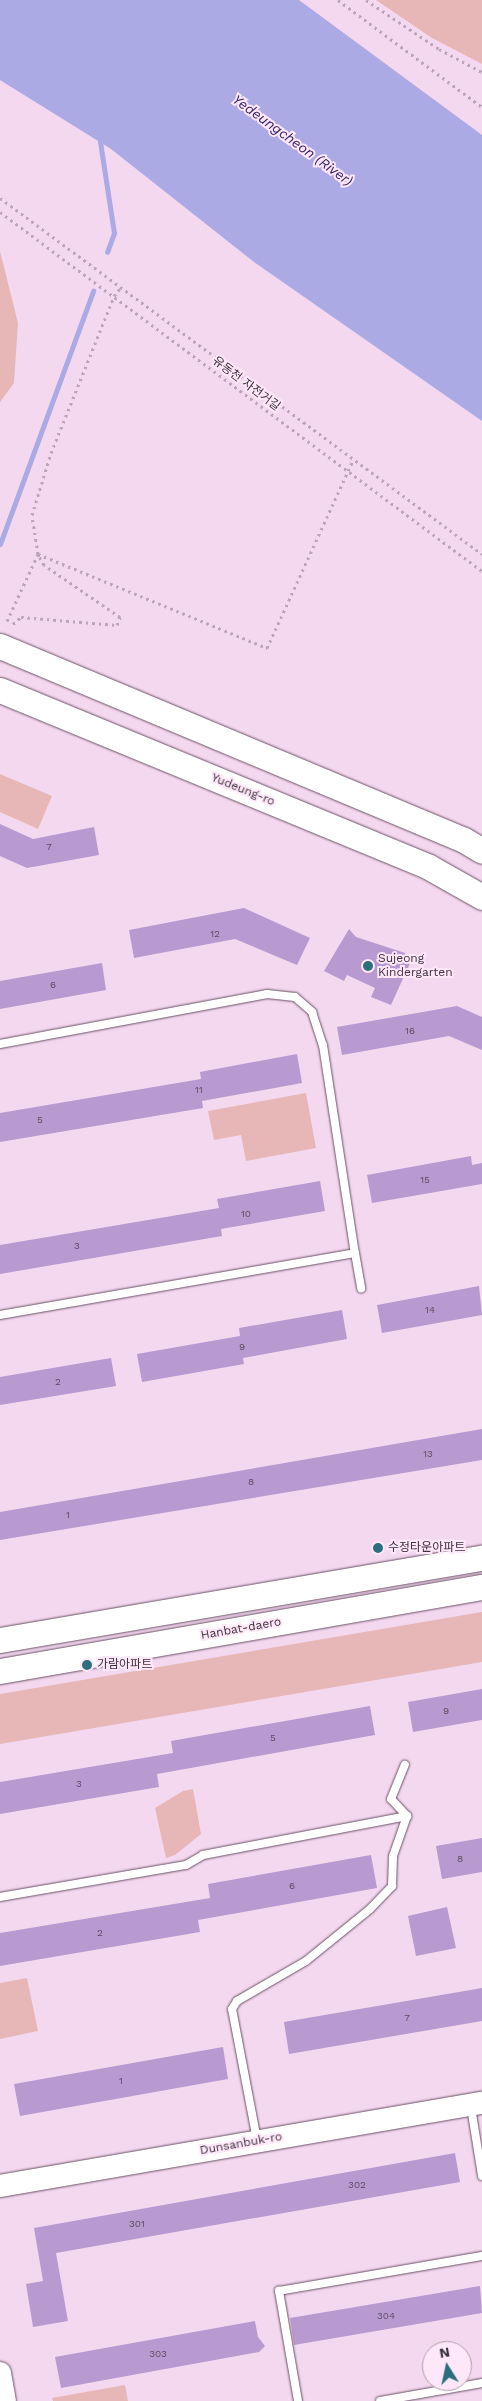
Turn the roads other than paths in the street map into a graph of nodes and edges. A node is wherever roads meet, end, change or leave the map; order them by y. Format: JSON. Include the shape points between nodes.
{"nodes":[{"id":1,"x":0,"y":646,"type":"edge"},
{"id":2,"x":0,"y":690,"type":"edge"},
{"id":3,"x":482,"y":851,"type":"edge"},
{"id":4,"x":482,"y":897,"type":"edge"},
{"id":5,"x":0,"y":1044,"type":"edge"},
{"id":6,"x":355,"y":1253,"type":"junction"},
{"id":7,"x":361,"y":1288,"type":"dead end"},
{"id":8,"x":0,"y":1315,"type":"edge"},
{"id":9,"x":482,"y":1558,"type":"edge"},
{"id":10,"x":482,"y":1587,"type":"edge"},
{"id":11,"x":0,"y":1640,"type":"edge"},
{"id":12,"x":0,"y":1671,"type":"edge"},
{"id":13,"x":406,"y":1765,"type":"dead end"},
{"id":14,"x":406,"y":1816,"type":"junction"},
{"id":15,"x":0,"y":1897,"type":"edge"},
{"id":16,"x":476,"y":2104,"type":"edge"},
{"id":17,"x":257,"y":2142,"type":"junction"},
{"id":18,"x":482,"y":2176,"type":"edge"},
{"id":19,"x":0,"y":2186,"type":"edge"},
{"id":20,"x":482,"y":2256,"type":"edge"},
{"id":21,"x":0,"y":2372,"type":"edge"},
{"id":22,"x":482,"y":2384,"type":"edge"},
{"id":23,"x":5,"y":2401,"type":"edge"},
{"id":24,"x":298,"y":2401,"type":"edge"},
{"id":25,"x":380,"y":2401,"type":"edge"}],
"edges":[{"from":1,"to":3,"type":"main road","via":[[464,840]]},
{"from":2,"to":4,"type":"main road","name":"Yudeung-ro","via":[[429,867]]},
{"from":5,"to":6,"type":"lane","via":[[267,994],[295,997],[312,1012],[320,1036]]},
{"from":6,"to":7,"type":"lane"},
{"from":6,"to":8,"type":"lane"},
{"from":9,"to":11,"type":"main road"},
{"from":10,"to":12,"type":"main road","name":"Hanbat-daero"},
{"from":13,"to":14,"type":"lane","via":[[391,1799]]},
{"from":14,"to":15,"type":"lane","via":[[202,1855],[186,1865]]},
{"from":14,"to":17,"type":"lane","via":[[394,1856],[392,1886],[384,1896],[306,1961],[237,2001],[232,2009]]},
{"from":16,"to":17,"type":"main road","name":"Dunsanbuk-ro"},
{"from":16,"to":18,"type":"lane"},
{"from":17,"to":19,"type":"main road","name":"Dunsanbuk-ro"},
{"from":20,"to":24,"type":"lane","via":[[279,2291]]},
{"from":21,"to":23,"type":"main road"},
{"from":22,"to":25,"type":"lane"}]}
